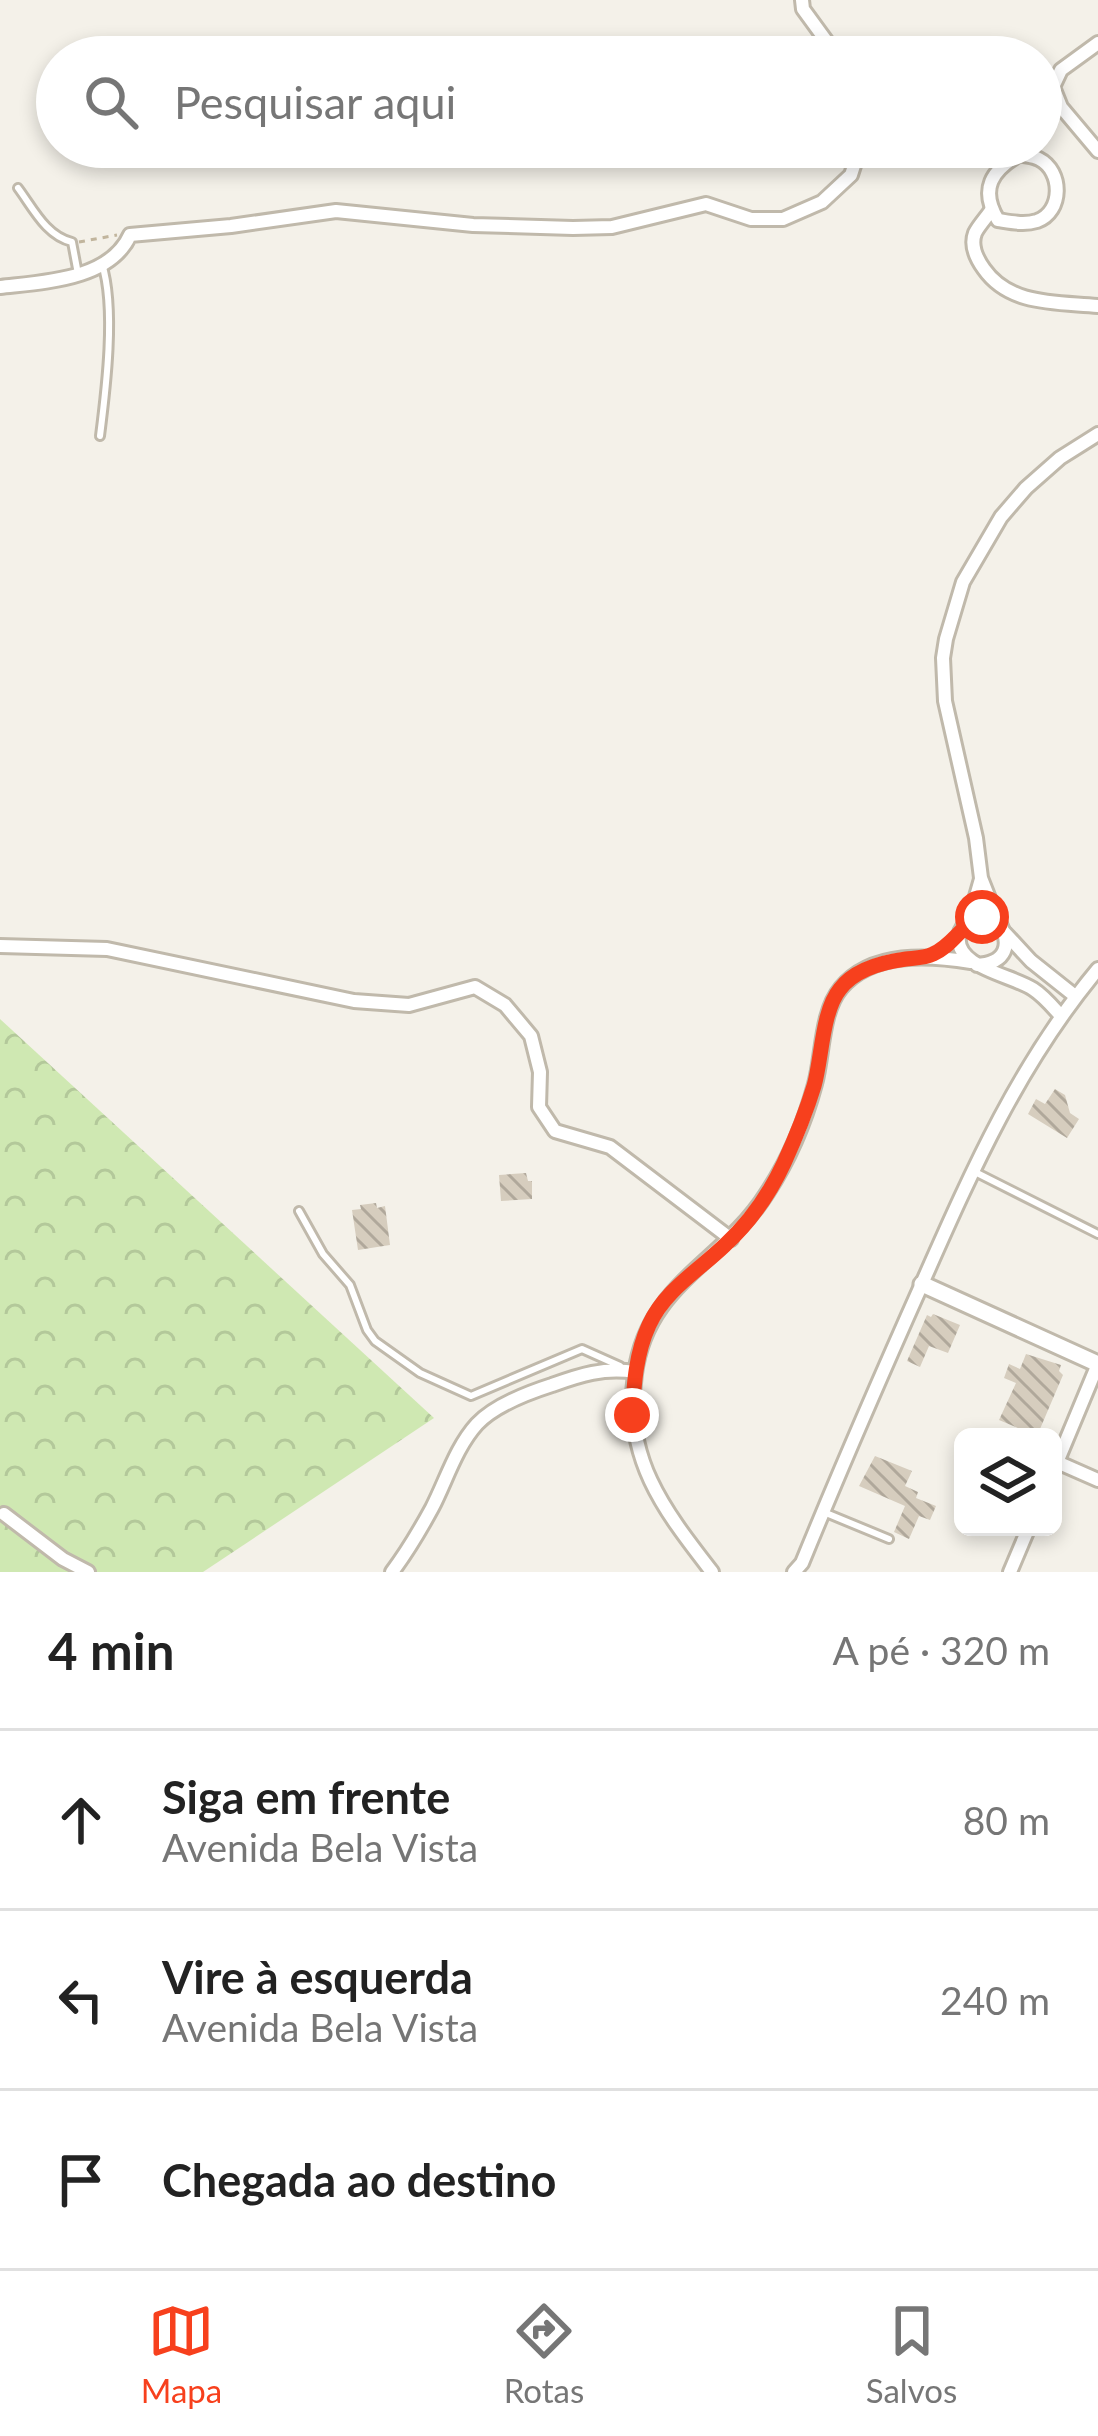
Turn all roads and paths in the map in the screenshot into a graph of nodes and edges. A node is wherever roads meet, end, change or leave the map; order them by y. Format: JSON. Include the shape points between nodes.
{"nodes":[{"id":1,"x":802,"y":0,"type":"edge"},
{"id":2,"x":823,"y":36,"type":"edge"},
{"id":3,"x":1098,"y":43,"type":"edge"},
{"id":4,"x":1062,"y":69,"type":"edge"},
{"id":5,"x":1062,"y":108,"type":"edge"},
{"id":6,"x":1098,"y":152,"type":"edge"},
{"id":7,"x":853,"y":168,"type":"edge"},
{"id":8,"x":1000,"y":168,"type":"edge"},
{"id":9,"x":1050,"y":168,"type":"edge"},
{"id":10,"x":18,"y":188,"type":"dead end"},
{"id":11,"x":992,"y":209,"type":"junction"},
{"id":12,"x":130,"y":235,"type":"junction"},
{"id":13,"x":72,"y":242,"type":"junction"},
{"id":14,"x":102,"y":264,"type":"junction"},
{"id":15,"x":78,"y":274,"type":"junction"},
{"id":16,"x":0,"y":286,"type":"edge"},
{"id":17,"x":1098,"y":306,"type":"edge"},
{"id":18,"x":1098,"y":434,"type":"edge"},
{"id":19,"x":100,"y":436,"type":"dead end"},
{"id":20,"x":981,"y":878,"type":"junction"},
{"id":21,"x":970,"y":921,"type":"junction"},
{"id":22,"x":1002,"y":927,"type":"junction"},
{"id":23,"x":958,"y":937,"type":"junction"},
{"id":24,"x":0,"y":946,"type":"edge"},
{"id":25,"x":929,"y":956,"type":"junction"},
{"id":26,"x":974,"y":964,"type":"junction"},
{"id":27,"x":1098,"y":968,"type":"edge"},
{"id":28,"x":1075,"y":996,"type":"junction"},
{"id":29,"x":1060,"y":1016,"type":"junction"},
{"id":30,"x":971,"y":1170,"type":"junction"},
{"id":31,"x":299,"y":1211,"type":"dead end"},
{"id":32,"x":1098,"y":1234,"type":"edge"},
{"id":33,"x":730,"y":1239,"type":"junction"},
{"id":34,"x":922,"y":1284,"type":"junction"},
{"id":35,"x":1098,"y":1364,"type":"edge"},
{"id":36,"x":634,"y":1372,"type":"junction"},
{"id":37,"x":1062,"y":1450,"type":"edge"},
{"id":38,"x":1062,"y":1469,"type":"edge"},
{"id":39,"x":1098,"y":1480,"type":"edge"},
{"id":40,"x":823,"y":1512,"type":"junction"},
{"id":41,"x":4,"y":1514,"type":"dead end"},
{"id":42,"x":1025,"y":1536,"type":"edge"},
{"id":43,"x":889,"y":1539,"type":"dead end"},
{"id":44,"x":88,"y":1572,"type":"edge"},
{"id":45,"x":392,"y":1572,"type":"edge"},
{"id":46,"x":712,"y":1572,"type":"edge"},
{"id":47,"x":794,"y":1572,"type":"edge"},
{"id":48,"x":1010,"y":1572,"type":"edge"}],
"edges":[{"from":1,"to":2,"type":"street"},
{"from":3,"to":4,"type":"street"},
{"from":5,"to":6,"type":"street"},
{"from":7,"to":12,"type":"street","via":[[822,202],[783,219],[706,205],[573,228],[336,211]]},
{"from":8,"to":11,"type":"street","via":[[988,191]]},
{"from":9,"to":11,"type":"street","via":[[1058,188],[1047,215],[1016,223],[998,220]]},
{"from":10,"to":13,"type":"lane","via":[[50,231]]},
{"from":11,"to":17,"type":"street","via":[[973,247],[1000,287],[1034,300]]},
{"from":12,"to":13,"type":"path"},
{"from":12,"to":14,"type":"street","via":[[124,250]]},
{"from":13,"to":15,"type":"lane"},
{"from":14,"to":15,"type":"street"},
{"from":14,"to":19,"type":"lane","via":[[107,379]]},
{"from":15,"to":16,"type":"street"},
{"from":18,"to":20,"type":"street","via":[[1060,458],[1000,518],[951,616],[943,681]]},
{"from":20,"to":21,"type":"street"},
{"from":20,"to":22,"type":"street"},
{"from":21,"to":22,"type":"street","via":[[982,917]]},
{"from":21,"to":23,"type":"street"},
{"from":22,"to":26,"type":"street","via":[[1002,955]]},
{"from":22,"to":28,"type":"street"},
{"from":23,"to":25,"type":"street"},
{"from":23,"to":26,"type":"street"},
{"from":24,"to":33,"type":"street","via":[[107,950],[354,1001],[409,1005],[476,987],[506,1005],[531,1036],[538,1107],[555,1131],[610,1147]]},
{"from":25,"to":26,"type":"street"},
{"from":25,"to":33,"type":"street","via":[[868,968],[840,989],[782,1167]]},
{"from":26,"to":29,"type":"street","via":[[1036,991]]},
{"from":27,"to":28,"type":"street"},
{"from":28,"to":29,"type":"street"},
{"from":29,"to":30,"type":"street"},
{"from":30,"to":32,"type":"lane"},
{"from":30,"to":34,"type":"street"},
{"from":31,"to":36,"type":"lane","via":[[350,1286],[375,1341],[454,1390],[471,1396],[582,1349]]},
{"from":33,"to":36,"type":"street","via":[[661,1304]]},
{"from":34,"to":35,"type":"street"},
{"from":34,"to":40,"type":"street"},
{"from":35,"to":37,"type":"street"},
{"from":36,"to":45,"type":"street","via":[[587,1372],[478,1423]]},
{"from":36,"to":46,"type":"street","via":[[632,1415],[644,1468]]},
{"from":38,"to":39,"type":"street"},
{"from":40,"to":43,"type":"lane"},
{"from":40,"to":47,"type":"street"},
{"from":41,"to":44,"type":"street"},
{"from":42,"to":48,"type":"street"}]}
